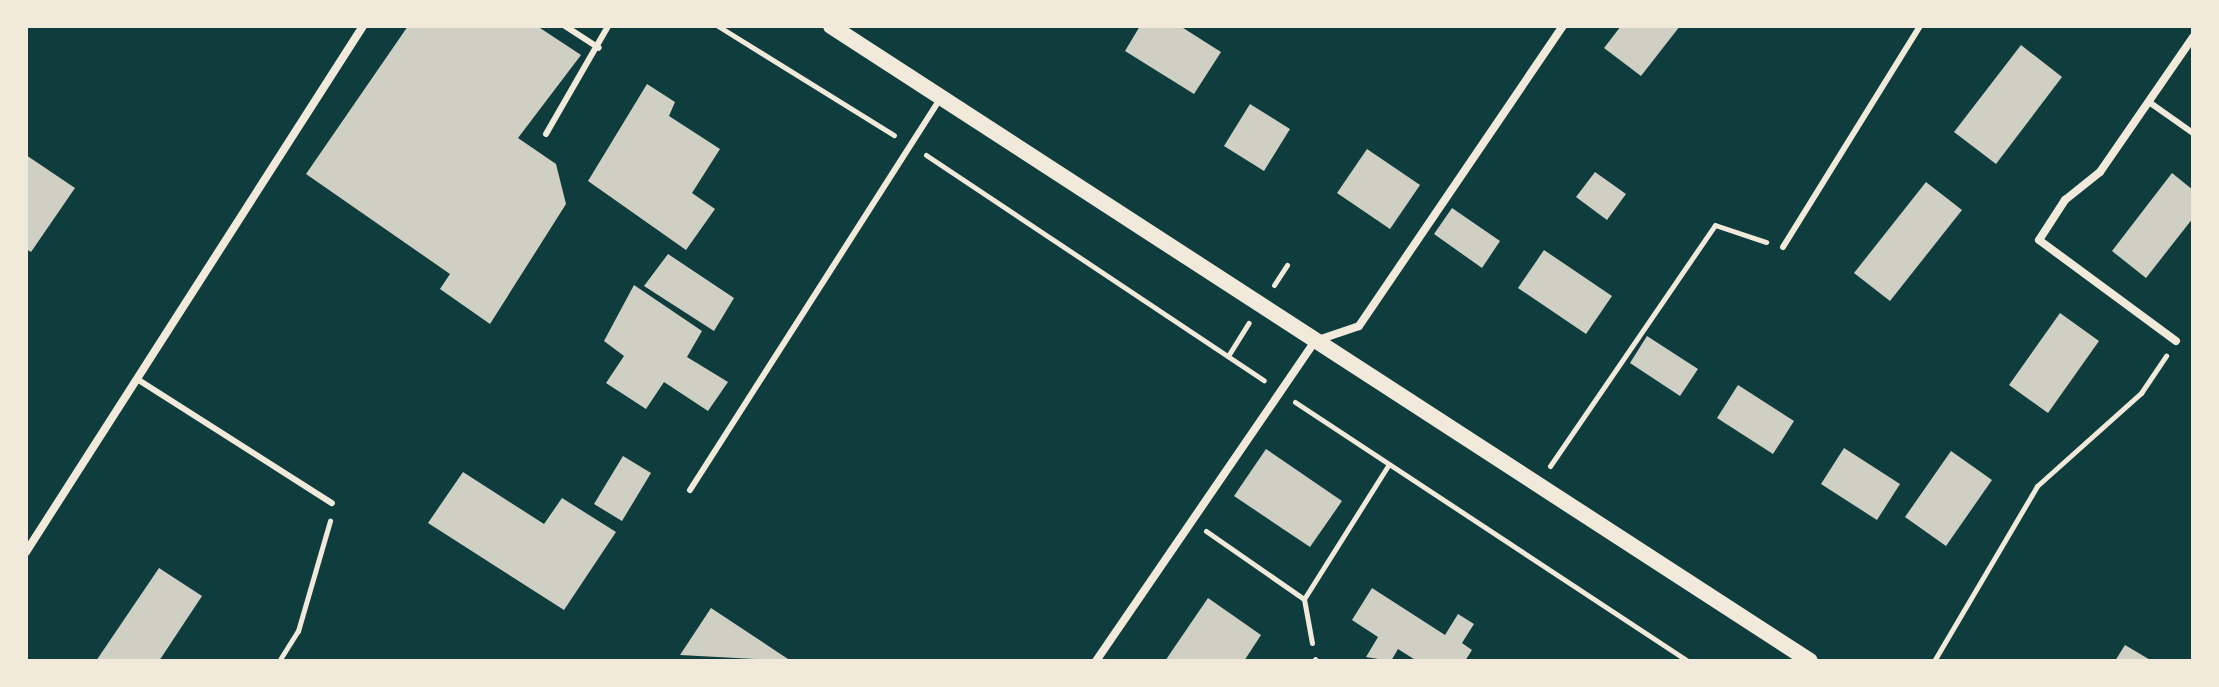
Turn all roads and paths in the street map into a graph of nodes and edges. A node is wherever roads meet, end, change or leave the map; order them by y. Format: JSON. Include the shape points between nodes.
{"nodes":[{"id":1,"x":363,"y":26,"type":"edge"},
{"id":2,"x":565,"y":26,"type":"edge"},
{"id":3,"x":608,"y":26,"type":"edge"},
{"id":4,"x":718,"y":26,"type":"edge"},
{"id":5,"x":831,"y":26,"type":"edge"},
{"id":6,"x":1563,"y":26,"type":"edge"},
{"id":7,"x":1920,"y":26,"type":"edge"},
{"id":8,"x":2193,"y":37,"type":"edge"},
{"id":9,"x":599,"y":48,"type":"junction"},
{"id":10,"x":941,"y":97,"type":"junction"},
{"id":11,"x":2149,"y":102,"type":"junction"},
{"id":12,"x":2193,"y":133,"type":"edge"},
{"id":13,"x":546,"y":134,"type":"dead end"},
{"id":14,"x":910,"y":144,"type":"junction"},
{"id":15,"x":1783,"y":247,"type":"joint"},
{"id":16,"x":1315,"y":341,"type":"junction"},
{"id":17,"x":2176,"y":341,"type":"joint"},
{"id":18,"x":137,"y":379,"type":"junction"},
{"id":19,"x":1280,"y":390,"type":"junction"},
{"id":20,"x":1387,"y":467,"type":"junction"},
{"id":21,"x":1538,"y":484,"type":"junction"},
{"id":22,"x":690,"y":490,"type":"dead end"},
{"id":23,"x":332,"y":503,"type":"joint"},
{"id":24,"x":1189,"y":520,"type":"junction"},
{"id":25,"x":26,"y":552,"type":"edge"},
{"id":26,"x":1304,"y":599,"type":"junction"},
{"id":27,"x":1315,"y":660,"type":"edge"},
{"id":28,"x":279,"y":661,"type":"edge"},
{"id":29,"x":1096,"y":661,"type":"edge"},
{"id":30,"x":1688,"y":661,"type":"edge"},
{"id":31,"x":1810,"y":661,"type":"edge"},
{"id":32,"x":1934,"y":661,"type":"edge"}],
"edges":[{"from":1,"to":18,"type":"street"},
{"from":2,"to":9,"type":"lane"},
{"from":3,"to":9,"type":"lane"},
{"from":4,"to":14,"type":"path"},
{"from":5,"to":10,"type":"main road"},
{"from":6,"to":16,"type":"street","via":[[1359,326]]},
{"from":7,"to":15,"type":"lane"},
{"from":8,"to":11,"type":"street"},
{"from":9,"to":13,"type":"lane"},
{"from":10,"to":14,"type":"lane"},
{"from":10,"to":16,"type":"main road"},
{"from":11,"to":12,"type":"lane"},
{"from":11,"to":17,"type":"street","via":[[2100,172],[2065,200],[2039,240]]},
{"from":14,"to":19,"type":"path"},
{"from":14,"to":22,"type":"lane"},
{"from":15,"to":21,"type":"path","via":[[1715,225]]},
{"from":16,"to":19,"type":"street"},
{"from":16,"to":21,"type":"main road"},
{"from":17,"to":32,"type":"path","via":[[2141,393],[2037,486]]},
{"from":18,"to":23,"type":"lane"},
{"from":18,"to":25,"type":"street"},
{"from":19,"to":20,"type":"path"},
{"from":19,"to":24,"type":"street"},
{"from":20,"to":26,"type":"path"},
{"from":20,"to":30,"type":"path"},
{"from":21,"to":31,"type":"main road"},
{"from":23,"to":28,"type":"path","via":[[315,584]]},
{"from":24,"to":26,"type":"path"},
{"from":24,"to":29,"type":"street"},
{"from":26,"to":27,"type":"path"}]}
